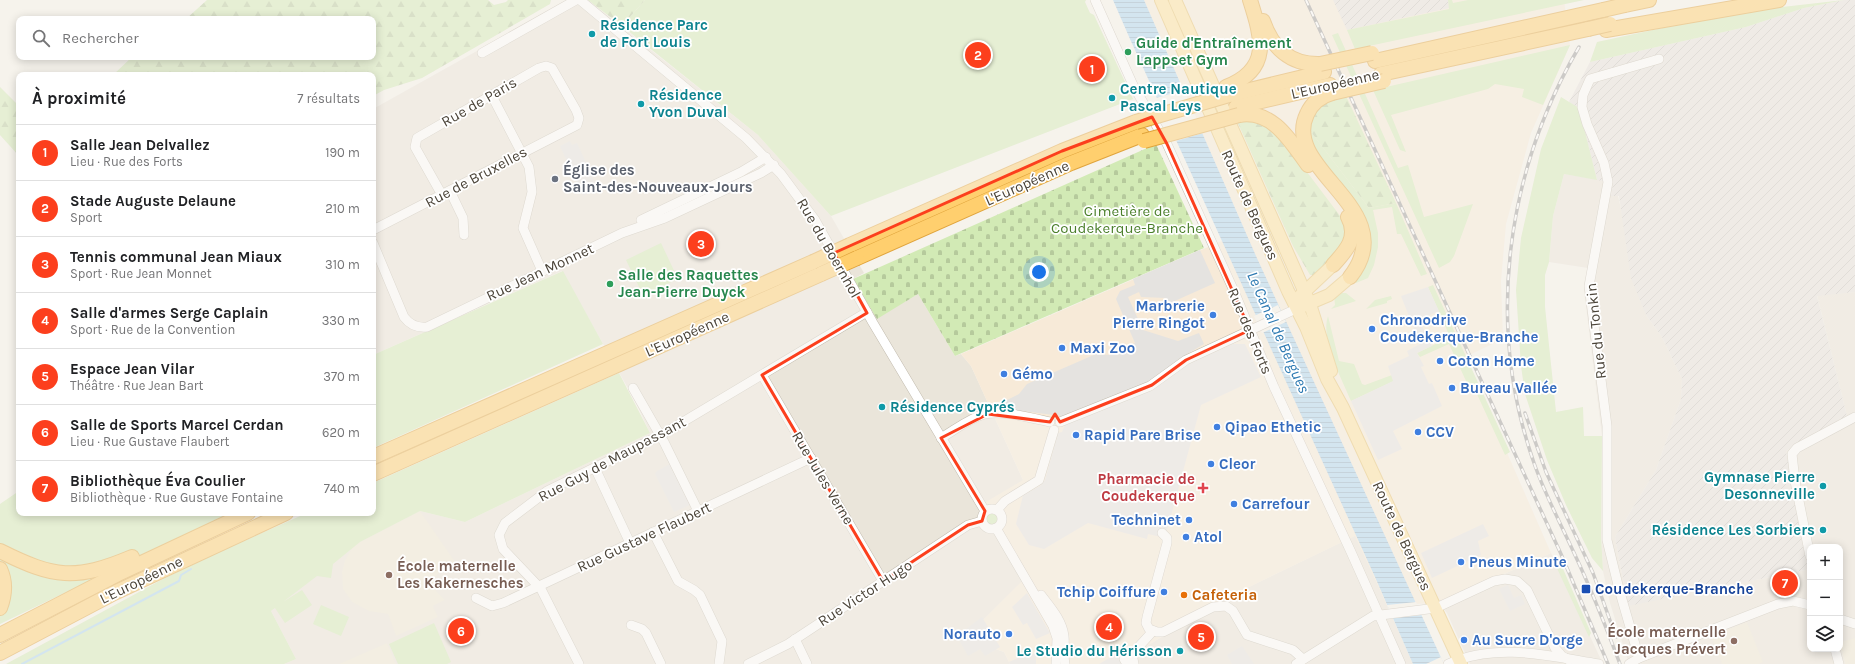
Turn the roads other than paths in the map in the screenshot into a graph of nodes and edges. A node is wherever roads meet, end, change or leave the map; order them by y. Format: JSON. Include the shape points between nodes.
{"nodes":[{"id":1,"x":576,"y":0,"type":"edge"},
{"id":2,"x":580,"y":0,"type":"edge"},
{"id":3,"x":1095,"y":0,"type":"edge"},
{"id":4,"x":1161,"y":0,"type":"edge"},
{"id":5,"x":1175,"y":0,"type":"edge"},
{"id":6,"x":1250,"y":0,"type":"edge"},
{"id":7,"x":1256,"y":0,"type":"edge"},
{"id":8,"x":1649,"y":0,"type":"edge"},
{"id":9,"x":1718,"y":0,"type":"edge"},
{"id":10,"x":1779,"y":0,"type":"edge"},
{"id":11,"x":1626,"y":3,"type":"edge"},
{"id":12,"x":1608,"y":27,"type":"junction"},
{"id":13,"x":482,"y":53,"type":"dead end"},
{"id":14,"x":1659,"y":59,"type":"dead end"},
{"id":15,"x":1322,"y":68,"type":"junction"},
{"id":16,"x":1331,"y":89,"type":"junction"},
{"id":17,"x":1227,"y":91,"type":"junction"},
{"id":18,"x":492,"y":96,"type":"junction"},
{"id":19,"x":1237,"y":111,"type":"junction"},
{"id":20,"x":578,"y":123,"type":"joint"},
{"id":21,"x":522,"y":152,"type":"junction"},
{"id":22,"x":766,"y":157,"type":"junction"},
{"id":23,"x":774,"y":165,"type":"junction"},
{"id":24,"x":446,"y":193,"type":"junction"},
{"id":25,"x":376,"y":228,"type":"edge"},
{"id":26,"x":622,"y":233,"type":"junction"},
{"id":27,"x":464,"y":235,"type":"dead end"},
{"id":28,"x":376,"y":250,"type":"edge"},
{"id":29,"x":1332,"y":265,"type":"joint"},
{"id":30,"x":542,"y":271,"type":"junction"},
{"id":31,"x":1350,"y":277,"type":"joint"},
{"id":32,"x":1304,"y":291,"type":"junction"},
{"id":33,"x":1310,"y":304,"type":"junction"},
{"id":34,"x":1291,"y":311,"type":"junction"},
{"id":35,"x":867,"y":312,"type":"junction"},
{"id":36,"x":1254,"y":328,"type":"junction"},
{"id":37,"x":762,"y":375,"type":"junction"},
{"id":38,"x":633,"y":388,"type":"dead end"},
{"id":39,"x":1343,"y":408,"type":"junction"},
{"id":40,"x":1855,"y":417,"type":"edge"},
{"id":41,"x":1050,"y":422,"type":"junction"},
{"id":42,"x":1060,"y":422,"type":"junction"},
{"id":43,"x":1054,"y":430,"type":"junction"},
{"id":44,"x":661,"y":435,"type":"junction"},
{"id":45,"x":941,"y":438,"type":"junction"},
{"id":46,"x":376,"y":456,"type":"edge"},
{"id":47,"x":811,"y":458,"type":"junction"},
{"id":48,"x":595,"y":468,"type":"junction"},
{"id":49,"x":376,"y":473,"type":"edge"},
{"id":50,"x":997,"y":510,"type":"junction"},
{"id":51,"x":698,"y":511,"type":"junction"},
{"id":52,"x":985,"y":511,"type":"junction"},
{"id":53,"x":241,"y":516,"type":"edge"},
{"id":54,"x":280,"y":516,"type":"edge"},
{"id":55,"x":982,"y":521,"type":"junction"},
{"id":56,"x":996,"y":528,"type":"junction"},
{"id":57,"x":653,"y":532,"type":"junction"},
{"id":58,"x":1162,"y":533,"type":"dead end"},
{"id":59,"x":191,"y":539,"type":"junction"},
{"id":60,"x":630,"y":543,"type":"junction"},
{"id":61,"x":1808,"y":544,"type":"edge"},
{"id":62,"x":0,"y":551,"type":"edge"},
{"id":63,"x":1019,"y":567,"type":"junction"},
{"id":64,"x":0,"y":568,"type":"edge"},
{"id":65,"x":883,"y":581,"type":"junction"},
{"id":66,"x":539,"y":586,"type":"junction"},
{"id":67,"x":476,"y":598,"type":"dead end"},
{"id":68,"x":1807,"y":604,"type":"edge"},
{"id":69,"x":0,"y":608,"type":"edge"},
{"id":70,"x":1436,"y":608,"type":"junction"},
{"id":71,"x":1384,"y":614,"type":"junction"},
{"id":72,"x":1843,"y":620,"type":"edge"},
{"id":73,"x":1855,"y":624,"type":"edge"},
{"id":74,"x":631,"y":625,"type":"dead end"},
{"id":75,"x":1153,"y":631,"type":"junction"},
{"id":76,"x":0,"y":636,"type":"edge"},
{"id":77,"x":1549,"y":638,"type":"junction"},
{"id":78,"x":795,"y":639,"type":"junction"},
{"id":79,"x":16,"y":643,"type":"junction"},
{"id":80,"x":0,"y":652,"type":"edge"},
{"id":81,"x":1835,"y":652,"type":"edge"},
{"id":82,"x":1542,"y":655,"type":"junction"},
{"id":83,"x":0,"y":657,"type":"edge"},
{"id":84,"x":1569,"y":660,"type":"junction"},
{"id":85,"x":1635,"y":661,"type":"edge"},
{"id":86,"x":1299,"y":662,"type":"edge"},
{"id":87,"x":1454,"y":663,"type":"edge"},
{"id":88,"x":1836,"y":663,"type":"edge"},
{"id":89,"x":579,"y":664,"type":"edge"},
{"id":90,"x":661,"y":664,"type":"edge"},
{"id":91,"x":719,"y":664,"type":"edge"},
{"id":92,"x":748,"y":664,"type":"edge"},
{"id":93,"x":807,"y":664,"type":"edge"},
{"id":94,"x":1056,"y":664,"type":"edge"},
{"id":95,"x":1065,"y":664,"type":"edge"},
{"id":96,"x":1134,"y":664,"type":"edge"},
{"id":97,"x":1401,"y":664,"type":"edge"},
{"id":98,"x":1599,"y":664,"type":"edge"}],
"edges":[{"from":1,"to":13,"type":"street"},
{"from":2,"to":22,"type":"street","name":"Rue du Boernhol"},
{"from":3,"to":36,"type":"street","name":"Rue des Forts","via":[[1135,90],[1167,144],[1234,291]]},
{"from":4,"to":34,"type":"main road","name":"Route de Bergues"},
{"from":5,"to":32,"type":"main road","name":"Route de Bergues"},
{"from":6,"to":17,"type":"highway","via":[[1260,36],[1259,55],[1255,65]]},
{"from":7,"to":15,"type":"highway","via":[[1266,30],[1276,46],[1300,62]]},
{"from":8,"to":11,"type":"highway"},
{"from":9,"to":12,"type":"highway","name":"L'Européenne"},
{"from":10,"to":12,"type":"highway"},
{"from":11,"to":15,"type":"highway","name":"L'Européenne","via":[[1473,39]]},
{"from":12,"to":16,"type":"highway","name":"L'Européenne","bridge":true,"via":[[1478,53]]},
{"from":14,"to":85,"type":"street","name":"Rue du Tonkin","via":[[1590,79],[1581,102],[1585,120],[1604,163],[1608,182],[1589,286],[1607,426],[1607,540]]},
{"from":15,"to":17,"type":"highway","name":"L'Européenne"},
{"from":16,"to":19,"type":"highway","name":"L'Européenne"},
{"from":16,"to":31,"type":"highway","via":[[1310,107],[1303,134],[1308,152],[1352,209],[1360,225],[1363,237],[1362,256]]},
{"from":17,"to":46,"type":"highway","name":"L'Européenne","bridge":true,"via":[[1136,118]]},
{"from":18,"to":20,"type":"street","name":"Rue de Paris","via":[[546,66],[552,68],[576,110]]},
{"from":18,"to":21,"type":"street"},
{"from":18,"to":24,"type":"street","name":"Rue de Paris","via":[[419,136],[415,142],[416,150]]},
{"from":19,"to":29,"type":"highway","via":[[1260,115],[1280,129],[1347,215],[1352,240]]},
{"from":19,"to":49,"type":"highway","name":"L'Européenne","bridge":true,"via":[[1104,150]]},
{"from":20,"to":21,"type":"street","name":"Rue de Bruxelles","via":[[573,128]]},
{"from":21,"to":24,"type":"street","name":"Rue de Bruxelles"},
{"from":21,"to":30,"type":"street","via":[[529,167],[532,188],[523,230]]},
{"from":22,"to":23,"type":"street","name":"Rue du Boernhol"},
{"from":22,"to":26,"type":"street","name":"Rue Jean Monnet","via":[[741,172],[639,221]]},
{"from":23,"to":26,"type":"street","name":"Rue Jean Monnet","via":[[665,218]]},
{"from":23,"to":35,"type":"street","name":"Rue du Boernhol","via":[[815,220]]},
{"from":24,"to":25,"type":"street","name":"Rue de Bruxelles"},
{"from":24,"to":27,"type":"street","via":[[463,218]]},
{"from":26,"to":30,"type":"street","name":"Rue Jean Monnet"},
{"from":28,"to":30,"type":"street","name":"Rue Jean Monnet","via":[[414,322],[430,321],[459,310]]},
{"from":29,"to":32,"type":"main road"},
{"from":31,"to":33,"type":"main road","via":[[1332,294]]},
{"from":32,"to":33,"type":"main road","name":"Route de Bergues"},
{"from":32,"to":34,"type":"main road"},
{"from":33,"to":34,"type":"main road"},
{"from":33,"to":39,"type":"main road","name":"Route de Bergues"},
{"from":34,"to":36,"type":"street"},
{"from":34,"to":39,"type":"main road","name":"Route de Bergues","via":[[1306,327],[1329,383]]},
{"from":35,"to":37,"type":"street","name":"Rue Guy de Maupassant"},
{"from":35,"to":45,"type":"street","name":"Rue du Boernhol"},
{"from":36,"to":42,"type":"street","via":[[1186,360],[1150,386]]},
{"from":36,"to":71,"type":"street","name":"Rue des Forts","via":[[1274,387]]},
{"from":37,"to":44,"type":"street","name":"Rue Guy de Maupassant"},
{"from":37,"to":47,"type":"street","name":"Rue Jules Verne"},
{"from":38,"to":44,"type":"street"},
{"from":39,"to":70,"type":"main road","name":"Route de Bergues"},
{"from":40,"to":61,"type":"street","via":[[1793,452],[1795,481]]},
{"from":41,"to":42,"type":"street","via":[[1055,419]]},
{"from":41,"to":43,"type":"street","via":[[1049,427]]},
{"from":41,"to":45,"type":"street","via":[[1000,413],[988,414]]},
{"from":42,"to":43,"type":"street","via":[[1060,428]]},
{"from":43,"to":50,"type":"street","via":[[1039,480],[1005,501]]},
{"from":44,"to":48,"type":"street","name":"Rue Guy de Maupassant"},
{"from":44,"to":51,"type":"street"},
{"from":45,"to":52,"type":"street","name":"Rue du Boernhol"},
{"from":47,"to":51,"type":"street","name":"Rue Gustave Flaubert"},
{"from":47,"to":65,"type":"street","name":"Rue Jules Verne"},
{"from":48,"to":60,"type":"street"},
{"from":48,"to":66,"type":"street","name":"Rue Guy de Maupassant","via":[[547,491],[509,519],[501,529],[500,541],[505,552]]},
{"from":50,"to":52,"type":"street"},
{"from":50,"to":56,"type":"street","via":[[1002,520]]},
{"from":51,"to":57,"type":"street","name":"Rue Gustave Flaubert"},
{"from":52,"to":55,"type":"street"},
{"from":53,"to":59,"type":"highway","name":"L'Européenne"},
{"from":54,"to":79,"type":"highway","name":"L'Européenne","via":[[114,593]]},
{"from":55,"to":56,"type":"street","via":[[988,528]]},
{"from":55,"to":65,"type":"street","name":"Rue Victor Hugo","via":[[968,525]]},
{"from":56,"to":63,"type":"street"},
{"from":57,"to":60,"type":"street","name":"Rue Gustave Flaubert"},
{"from":57,"to":91,"type":"street","via":[[678,582],[700,595],[722,641]]},
{"from":58,"to":75,"type":"street","via":[[1168,543],[1146,619],[1147,626]]},
{"from":59,"to":62,"type":"highway","via":[[142,553],[98,570],[77,574],[59,574],[42,570]]},
{"from":59,"to":76,"type":"highway","name":"L'Européenne","via":[[90,588]]},
{"from":60,"to":66,"type":"street","name":"Rue Gustave Flaubert"},
{"from":63,"to":94,"type":"street","via":[[1054,628],[1057,638]]},
{"from":63,"to":95,"type":"street","via":[[1060,622]]},
{"from":64,"to":69,"type":"highway","via":[[4,586]]},
{"from":65,"to":78,"type":"street","name":"Rue Victor Hugo"},
{"from":66,"to":67,"type":"street","name":"Rue Gustave Flaubert","via":[[495,605],[486,604]]},
{"from":66,"to":89,"type":"street","name":"Rue Guy de Maupassant"},
{"from":68,"to":85,"type":"street","via":[[1793,601],[1778,604]]},
{"from":70,"to":71,"type":"street"},
{"from":70,"to":77,"type":"street","via":[[1497,580],[1514,580],[1527,590]]},
{"from":70,"to":87,"type":"main road","name":"Route de Bergues"},
{"from":71,"to":86,"type":"street","via":[[1370,617]]},
{"from":71,"to":97,"type":"street","name":"Rue des Forts"},
{"from":72,"to":73,"type":"street"},
{"from":74,"to":90,"type":"street","via":[[646,633]]},
{"from":75,"to":86,"type":"street","via":[[1165,631],[1216,606],[1223,606],[1230,608],[1247,635],[1293,650]]},
{"from":75,"to":96,"type":"street","via":[[1132,654]]},
{"from":77,"to":82,"type":"street","via":[[1549,651]]},
{"from":77,"to":84,"type":"street","via":[[1558,652]]},
{"from":78,"to":92,"type":"street","name":"Rue Victor Hugo"},
{"from":78,"to":93,"type":"street"},
{"from":79,"to":80,"type":"highway","name":"L'Européenne"},
{"from":79,"to":83,"type":"highway"},
{"from":81,"to":88,"type":"street"},
{"from":82,"to":84,"type":"street"},
{"from":82,"to":87,"type":"street","via":[[1512,651],[1474,655]]},
{"from":84,"to":98,"type":"street"}]}
